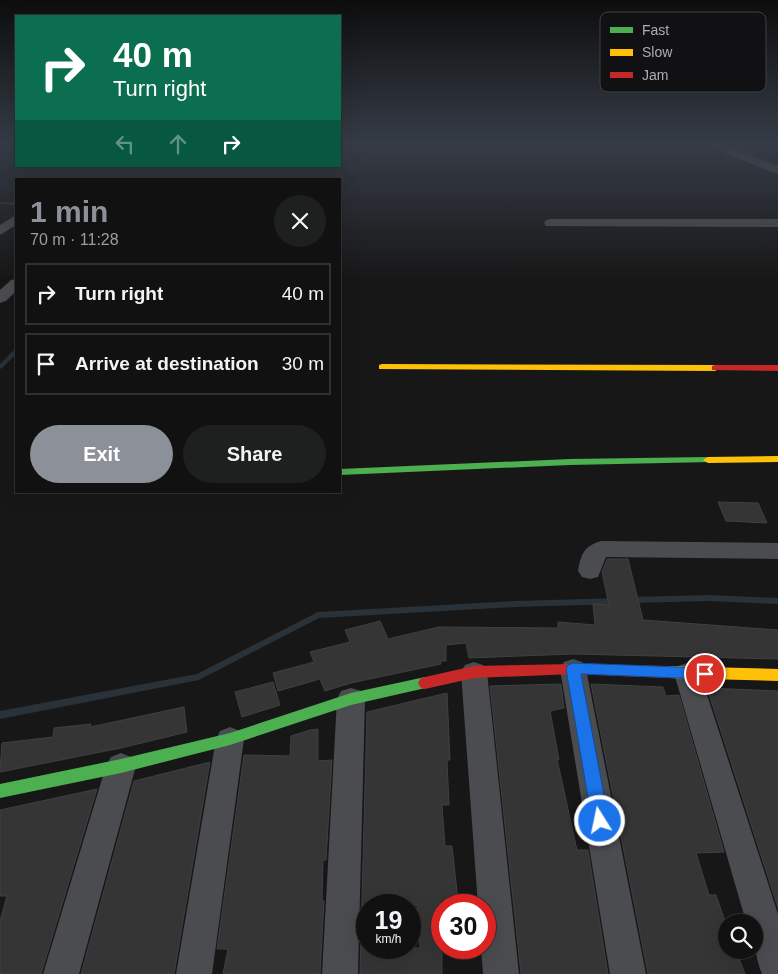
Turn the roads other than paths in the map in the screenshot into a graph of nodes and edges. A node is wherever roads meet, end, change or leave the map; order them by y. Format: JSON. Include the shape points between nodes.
{"nodes":[{"id":1,"x":0,"y":219,"type":"edge"},
{"id":2,"x":15,"y":220,"type":"edge"},
{"id":3,"x":15,"y":221,"type":"edge"},
{"id":4,"x":551,"y":223,"type":"dead end"},
{"id":5,"x":778,"y":223,"type":"edge"},
{"id":6,"x":0,"y":232,"type":"edge"},
{"id":7,"x":15,"y":284,"type":"edge"},
{"id":8,"x":0,"y":298,"type":"edge"},
{"id":9,"x":382,"y":367,"type":"dead end"},
{"id":10,"x":778,"y":368,"type":"edge"},
{"id":11,"x":778,"y":459,"type":"edge"},
{"id":12,"x":341,"y":472,"type":"edge"},
{"id":13,"x":778,"y":551,"type":"edge"},
{"id":14,"x":590,"y":571,"type":"dead end"},
{"id":15,"x":573,"y":669,"type":"junction"},
{"id":16,"x":474,"y":672,"type":"junction"},
{"id":17,"x":687,"y":674,"type":"junction"},
{"id":18,"x":778,"y":675,"type":"edge"},
{"id":19,"x":351,"y":699,"type":"junction"},
{"id":20,"x":230,"y":738,"type":"junction"},
{"id":21,"x":120,"y":766,"type":"junction"},
{"id":22,"x":0,"y":791,"type":"edge"},
{"id":23,"x":778,"y":970,"type":"edge"},
{"id":24,"x":61,"y":974,"type":"edge"},
{"id":25,"x":194,"y":974,"type":"edge"},
{"id":26,"x":340,"y":974,"type":"edge"},
{"id":27,"x":501,"y":974,"type":"edge"},
{"id":28,"x":628,"y":974,"type":"edge"}],
"edges":[{"from":1,"to":2,"type":"street"},
{"from":3,"to":6,"type":"street"},
{"from":4,"to":5,"type":"street"},
{"from":7,"to":8,"type":"street"},
{"from":9,"to":10,"type":"street"},
{"from":11,"to":12,"type":"street","via":[[570,462]]},
{"from":13,"to":14,"type":"street","via":[[601,549],[593,554]]},
{"from":15,"to":16,"type":"street"},
{"from":15,"to":17,"type":"street"},
{"from":15,"to":28,"type":"street"},
{"from":16,"to":19,"type":"street"},
{"from":16,"to":27,"type":"street"},
{"from":17,"to":18,"type":"street"},
{"from":17,"to":23,"type":"street"},
{"from":19,"to":20,"type":"street"},
{"from":19,"to":26,"type":"street"},
{"from":20,"to":21,"type":"street"},
{"from":20,"to":25,"type":"street"},
{"from":21,"to":22,"type":"street"},
{"from":21,"to":24,"type":"street"}]}
